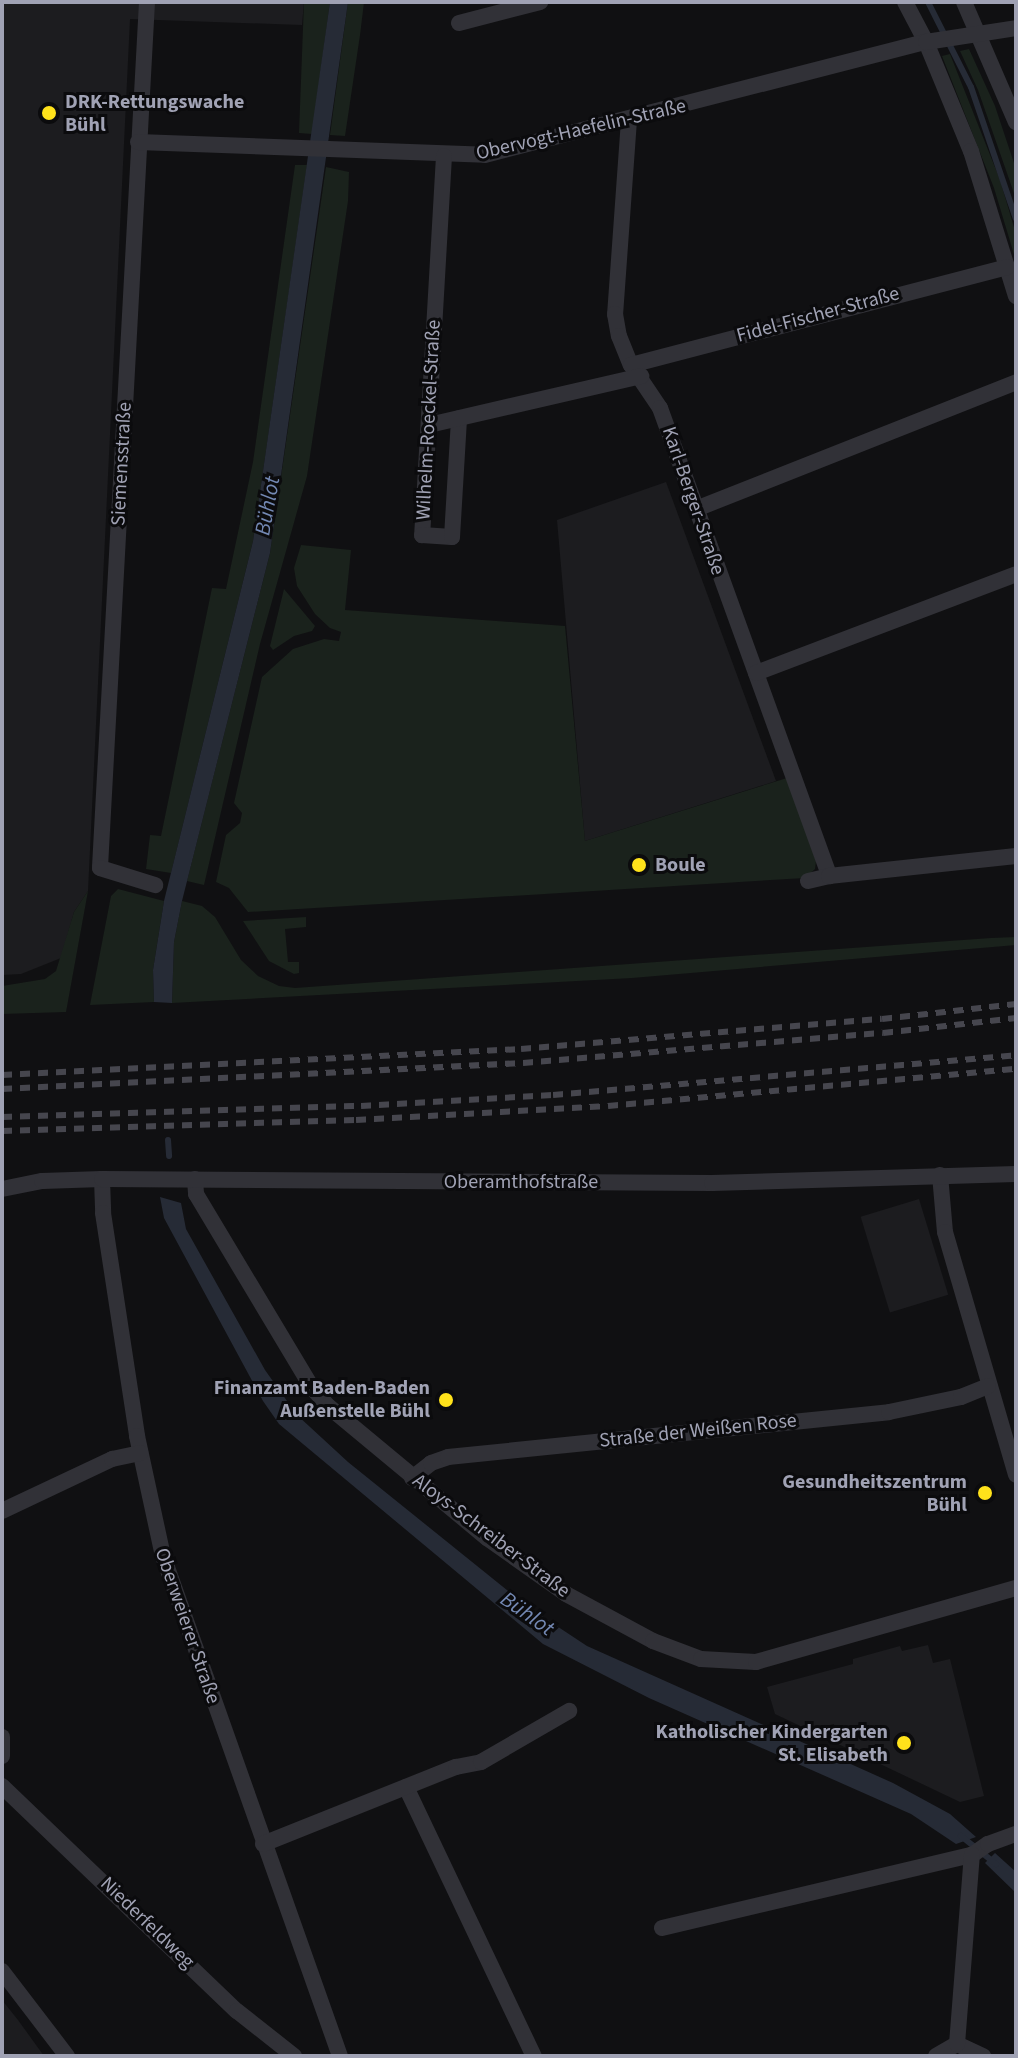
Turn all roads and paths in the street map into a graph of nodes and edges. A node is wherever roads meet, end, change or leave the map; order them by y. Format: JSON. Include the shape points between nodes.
{"nodes":[{"id":1,"x":147,"y":2,"type":"edge"},
{"id":2,"x":540,"y":2,"type":"edge"},
{"id":3,"x":905,"y":2,"type":"edge"},
{"id":4,"x":964,"y":2,"type":"edge"},
{"id":5,"x":459,"y":23,"type":"dead end"},
{"id":6,"x":1016,"y":28,"type":"edge"},
{"id":7,"x":972,"y":35,"type":"junction"},
{"id":8,"x":931,"y":42,"type":"junction"},
{"id":9,"x":629,"y":120,"type":"junction"},
{"id":10,"x":1016,"y":122,"type":"edge"},
{"id":11,"x":138,"y":142,"type":"junction"},
{"id":12,"x":444,"y":156,"type":"junction"},
{"id":13,"x":1007,"y":267,"type":"junction"},
{"id":14,"x":1016,"y":296,"type":"edge"},
{"id":15,"x":636,"y":371,"type":"junction"},
{"id":16,"x":1016,"y":382,"type":"edge"},
{"id":17,"x":459,"y":418,"type":"junction"},
{"id":18,"x":429,"y":425,"type":"junction"},
{"id":19,"x":696,"y":509,"type":"junction"},
{"id":20,"x":1016,"y":574,"type":"edge"},
{"id":21,"x":756,"y":673,"type":"junction"},
{"id":22,"x":1016,"y":856,"type":"edge"},
{"id":23,"x":155,"y":885,"type":"dead end"},
{"id":24,"x":1016,"y":1174,"type":"edge"},
{"id":25,"x":940,"y":1175,"type":"junction"},
{"id":26,"x":102,"y":1179,"type":"junction"},
{"id":27,"x":195,"y":1179,"type":"junction"},
{"id":28,"x":2,"y":1189,"type":"edge"},
{"id":29,"x":988,"y":1386,"type":"junction"},
{"id":30,"x":140,"y":1453,"type":"junction"},
{"id":31,"x":1016,"y":1475,"type":"edge"},
{"id":32,"x":412,"y":1478,"type":"junction"},
{"id":33,"x":2,"y":1511,"type":"edge"},
{"id":34,"x":1016,"y":1588,"type":"edge"},
{"id":35,"x":569,"y":1711,"type":"dead end"},
{"id":36,"x":2,"y":1737,"type":"edge"},
{"id":37,"x":2,"y":1756,"type":"edge"},
{"id":38,"x":2,"y":1786,"type":"edge"},
{"id":39,"x":406,"y":1787,"type":"junction"},
{"id":40,"x":1016,"y":1834,"type":"edge"},
{"id":41,"x":263,"y":1844,"type":"junction"},
{"id":42,"x":969,"y":1859,"type":"junction"},
{"id":43,"x":662,"y":1928,"type":"dead end"},
{"id":44,"x":2,"y":1971,"type":"edge"},
{"id":45,"x":957,"y":2044,"type":"junction"},
{"id":46,"x":67,"y":2056,"type":"edge"},
{"id":47,"x":294,"y":2056,"type":"edge"},
{"id":48,"x":340,"y":2056,"type":"edge"},
{"id":49,"x":534,"y":2056,"type":"edge"},
{"id":50,"x":936,"y":2056,"type":"edge"},
{"id":51,"x":983,"y":2056,"type":"edge"}],
"edges":[{"from":1,"to":11,"type":"street","name":"Siemensstraße"},
{"from":2,"to":5,"type":"street"},
{"from":3,"to":8,"type":"street"},
{"from":4,"to":7,"type":"street"},
{"from":6,"to":7,"type":"street","name":"Obervogt-Haefelin-Straße"},
{"from":7,"to":8,"type":"street","name":"Obervogt-Haefelin-Straße"},
{"from":7,"to":10,"type":"street"},
{"from":8,"to":9,"type":"street","name":"Obervogt-Haefelin-Straße"},
{"from":8,"to":13,"type":"street"},
{"from":9,"to":12,"type":"street","name":"Obervogt-Haefelin-Straße","via":[[485,155]]},
{"from":9,"to":15,"type":"street","name":"Karl-Berger-Straße","via":[[615,314]]},
{"from":11,"to":12,"type":"street","name":"Obervogt-Haefelin-Straße"},
{"from":11,"to":23,"type":"street","name":"Siemensstraße","via":[[100,868]]},
{"from":12,"to":18,"type":"street","name":"Wilhelm-Roeckel-Straße"},
{"from":13,"to":14,"type":"street"},
{"from":13,"to":15,"type":"street","name":"Fidel-Fischer-Straße"},
{"from":15,"to":17,"type":"street","name":"Fidel-Fischer-Straße"},
{"from":15,"to":19,"type":"street","name":"Karl-Berger-Straße","via":[[660,408]]},
{"from":16,"to":19,"type":"street"},
{"from":17,"to":18,"type":"street","name":"Fidel-Fischer-Straße"},
{"from":17,"to":18,"type":"street","name":"Wilhelm-Roeckel-Straße","via":[[452,537],[422,535]]},
{"from":19,"to":21,"type":"street","name":"Karl-Berger-Straße"},
{"from":20,"to":21,"type":"street"},
{"from":21,"to":22,"type":"street","name":"Karl-Berger-Straße","via":[[819,881]]},
{"from":24,"to":25,"type":"street","name":"Oberamthofstraße"},
{"from":25,"to":27,"type":"street","name":"Oberamthofstraße","via":[[712,1183]]},
{"from":25,"to":29,"type":"street","via":[[945,1232]]},
{"from":26,"to":27,"type":"street","name":"Oberamthofstraße"},
{"from":26,"to":28,"type":"street","name":"Oberamthofstraße"},
{"from":26,"to":30,"type":"street","name":"Oberweierer Straße"},
{"from":27,"to":32,"type":"street","name":"Aloys-Schreiber-Straße","via":[[196,1194],[311,1386],[347,1425]]},
{"from":29,"to":31,"type":"street"},
{"from":29,"to":32,"type":"street","name":"Straße der Weißen Rose","via":[[889,1412],[448,1457]]},
{"from":30,"to":33,"type":"street","via":[[112,1459]]},
{"from":30,"to":41,"type":"street","name":"Oberweierer Straße","via":[[163,1556]]},
{"from":32,"to":34,"type":"street","name":"Aloys-Schreiber-Straße","via":[[566,1594],[653,1641],[701,1659],[756,1662]]},
{"from":35,"to":39,"type":"street","via":[[481,1762]]},
{"from":36,"to":37,"type":"street"},
{"from":38,"to":47,"type":"street","name":"Niederfeldweg","via":[[237,2011]]},
{"from":39,"to":41,"type":"street"},
{"from":39,"to":49,"type":"street"},
{"from":40,"to":42,"type":"street","via":[[988,1844]]},
{"from":41,"to":48,"type":"street","name":"Oberweierer Straße"},
{"from":42,"to":43,"type":"street"},
{"from":42,"to":45,"type":"street"},
{"from":44,"to":46,"type":"street"},
{"from":45,"to":50,"type":"street"},
{"from":45,"to":51,"type":"street"}]}
